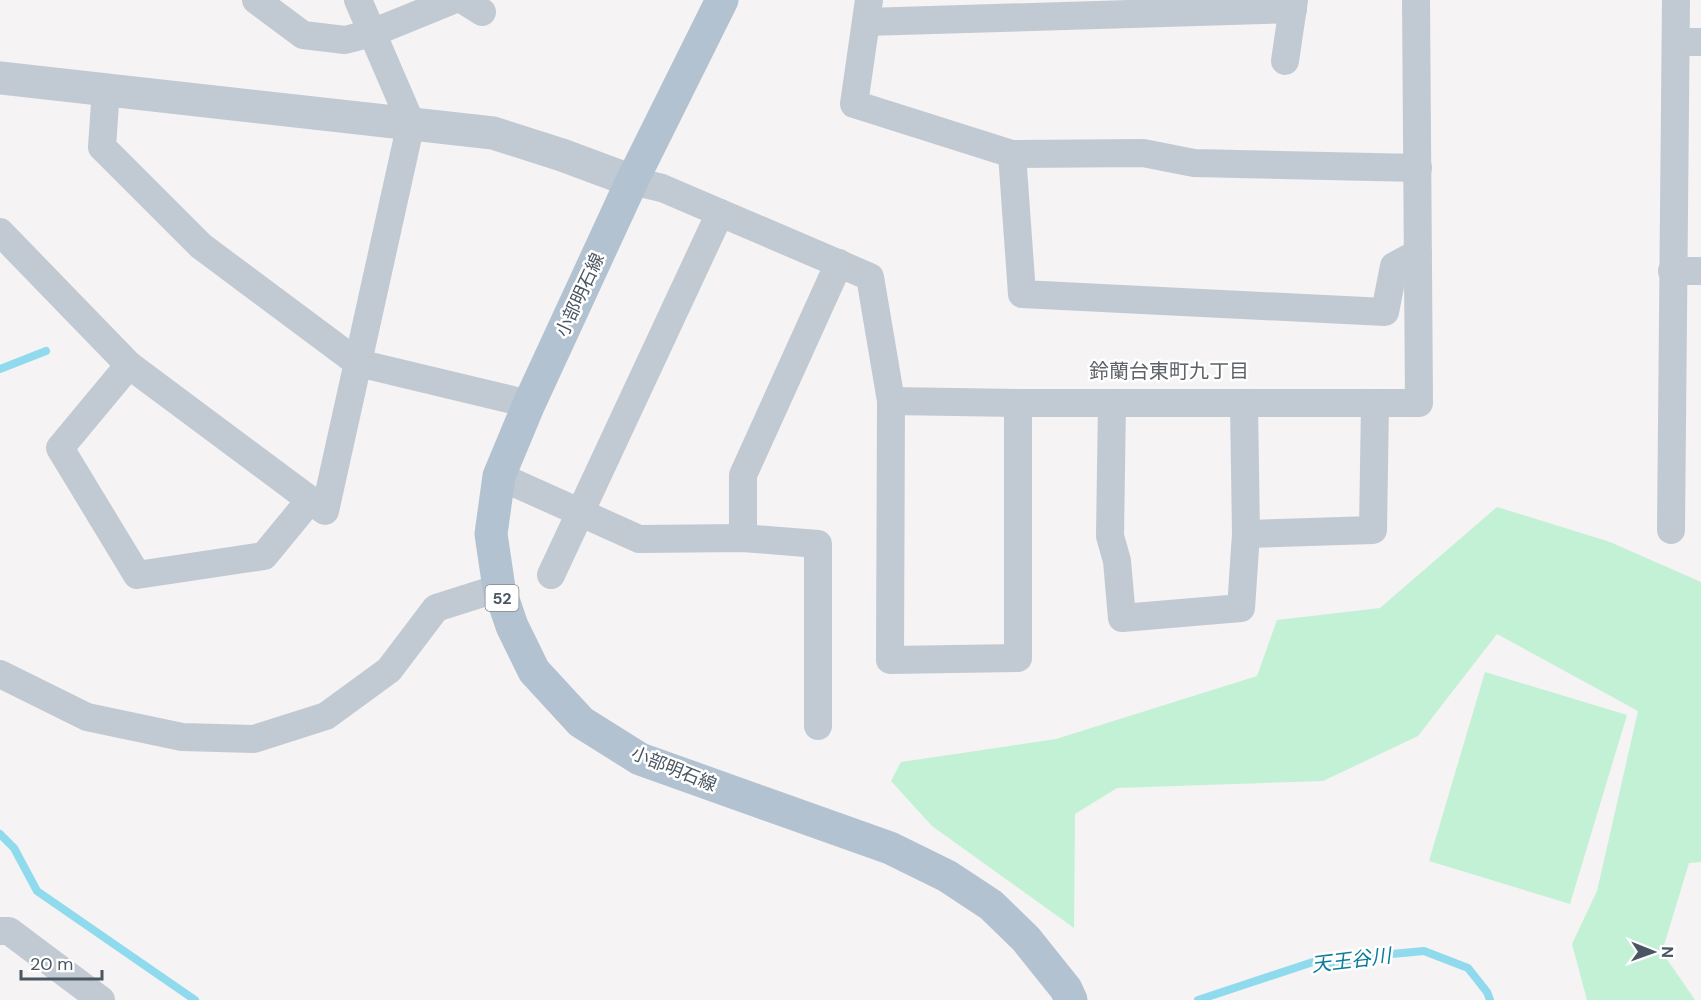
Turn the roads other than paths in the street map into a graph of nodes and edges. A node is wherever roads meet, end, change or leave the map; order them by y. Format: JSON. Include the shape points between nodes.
{"nodes":[{"id":1,"x":256,"y":0,"type":"edge"},
{"id":2,"x":358,"y":0,"type":"edge"},
{"id":3,"x":453,"y":0,"type":"edge"},
{"id":4,"x":722,"y":0,"type":"edge"},
{"id":5,"x":1416,"y":0,"type":"edge"},
{"id":6,"x":1676,"y":0,"type":"edge"},
{"id":7,"x":1293,"y":5,"type":"edge"},
{"id":8,"x":867,"y":11,"type":"edge"},
{"id":9,"x":372,"y":33,"type":"junction"},
{"id":10,"x":1689,"y":42,"type":"edge"},
{"id":11,"x":1286,"y":61,"type":"dead end"},
{"id":12,"x":0,"y":78,"type":"edge"},
{"id":13,"x":106,"y":90,"type":"junction"},
{"id":14,"x":411,"y":123,"type":"junction"},
{"id":15,"x":1012,"y":154,"type":"junction"},
{"id":16,"x":1418,"y":168,"type":"junction"},
{"id":17,"x":632,"y":181,"type":"junction"},
{"id":18,"x":720,"y":213,"type":"junction"},
{"id":19,"x":0,"y":232,"type":"edge"},
{"id":20,"x":1418,"y":253,"type":"junction"},
{"id":21,"x":839,"y":263,"type":"junction"},
{"id":22,"x":1672,"y":271,"type":"junction"},
{"id":23,"x":1701,"y":271,"type":"edge"},
{"id":24,"x":358,"y":363,"type":"junction"},
{"id":25,"x":129,"y":365,"type":"junction"},
{"id":26,"x":891,"y":400,"type":"junction"},
{"id":27,"x":1018,"y":403,"type":"junction"},
{"id":28,"x":1112,"y":403,"type":"junction"},
{"id":29,"x":1244,"y":403,"type":"junction"},
{"id":30,"x":1375,"y":403,"type":"junction"},
{"id":31,"x":529,"y":404,"type":"junction"},
{"id":32,"x":499,"y":476,"type":"junction"},
{"id":33,"x":310,"y":500,"type":"junction"},
{"id":34,"x":581,"y":512,"type":"junction"},
{"id":35,"x":1671,"y":530,"type":"dead end"},
{"id":36,"x":1246,"y":534,"type":"junction"},
{"id":37,"x":743,"y":538,"type":"junction"},
{"id":38,"x":551,"y":575,"type":"dead end"},
{"id":39,"x":499,"y":588,"type":"junction"},
{"id":40,"x":0,"y":674,"type":"edge"},
{"id":41,"x":818,"y":726,"type":"dead end"},
{"id":42,"x":0,"y":931,"type":"edge"},
{"id":43,"x":100,"y":1000,"type":"edge"},
{"id":44,"x":1071,"y":1000,"type":"edge"}],
"edges":[{"from":1,"to":9,"type":"street","via":[[303,35],[345,40]]},
{"from":2,"to":9,"type":"street"},
{"from":3,"to":9,"type":"street"},
{"from":4,"to":17,"type":"main road","name":"小部明石線","number":"52"},
{"from":5,"to":16,"type":"street"},
{"from":6,"to":10,"type":"street"},
{"from":7,"to":8,"type":"street"},
{"from":7,"to":11,"type":"street"},
{"from":8,"to":15,"type":"street","via":[[854,104]]},
{"from":9,"to":14,"type":"street"},
{"from":10,"to":22,"type":"street"},
{"from":12,"to":13,"type":"street"},
{"from":13,"to":14,"type":"street"},
{"from":13,"to":24,"type":"street","via":[[102,147],[201,246]]},
{"from":14,"to":17,"type":"street","via":[[493,133]]},
{"from":14,"to":24,"type":"street"},
{"from":15,"to":16,"type":"street","via":[[1143,153],[1194,164]]},
{"from":15,"to":20,"type":"street","via":[[1022,294],[1385,312],[1394,266]]},
{"from":16,"to":20,"type":"street"},
{"from":17,"to":18,"type":"street","via":[[662,188]]},
{"from":17,"to":31,"type":"main road","name":"小部明石線","number":"52"},
{"from":18,"to":21,"type":"street"},
{"from":18,"to":34,"type":"street"},
{"from":19,"to":25,"type":"street"},
{"from":20,"to":30,"type":"street","via":[[1419,403]]},
{"from":21,"to":26,"type":"street","via":[[870,277]]},
{"from":21,"to":37,"type":"street","via":[[743,475]]},
{"from":22,"to":23,"type":"street"},
{"from":22,"to":35,"type":"street"},
{"from":24,"to":31,"type":"street"},
{"from":24,"to":33,"type":"street","via":[[326,511]]},
{"from":25,"to":33,"type":"street"},
{"from":25,"to":33,"type":"street","via":[[60,448],[137,575],[264,556]]},
{"from":26,"to":27,"type":"street"},
{"from":26,"to":27,"type":"street","via":[[890,660],[1018,658]]},
{"from":27,"to":28,"type":"street"},
{"from":28,"to":29,"type":"street"},
{"from":28,"to":36,"type":"street","via":[[1110,536],[1117,561],[1122,618],[1242,608]]},
{"from":29,"to":30,"type":"street"},
{"from":29,"to":36,"type":"street"},
{"from":30,"to":36,"type":"street","via":[[1373,530]]},
{"from":31,"to":32,"type":"main road","name":"小部明石線","number":"52"},
{"from":32,"to":34,"type":"street"},
{"from":32,"to":39,"type":"main road","name":"小部明石線","number":"52","via":[[491,534]]},
{"from":34,"to":37,"type":"street","via":[[639,538]]},
{"from":34,"to":38,"type":"street"},
{"from":37,"to":41,"type":"street","via":[[818,544]]},
{"from":39,"to":40,"type":"street","via":[[436,608],[389,670],[326,716],[254,739],[182,738],[87,717]]},
{"from":39,"to":44,"type":"main road","name":"小部明石線","number":"52","via":[[534,671],[581,722],[640,759],[899,852],[947,876],[991,905],[1026,939]]},
{"from":42,"to":43,"type":"street","via":[[9,932]]}]}
